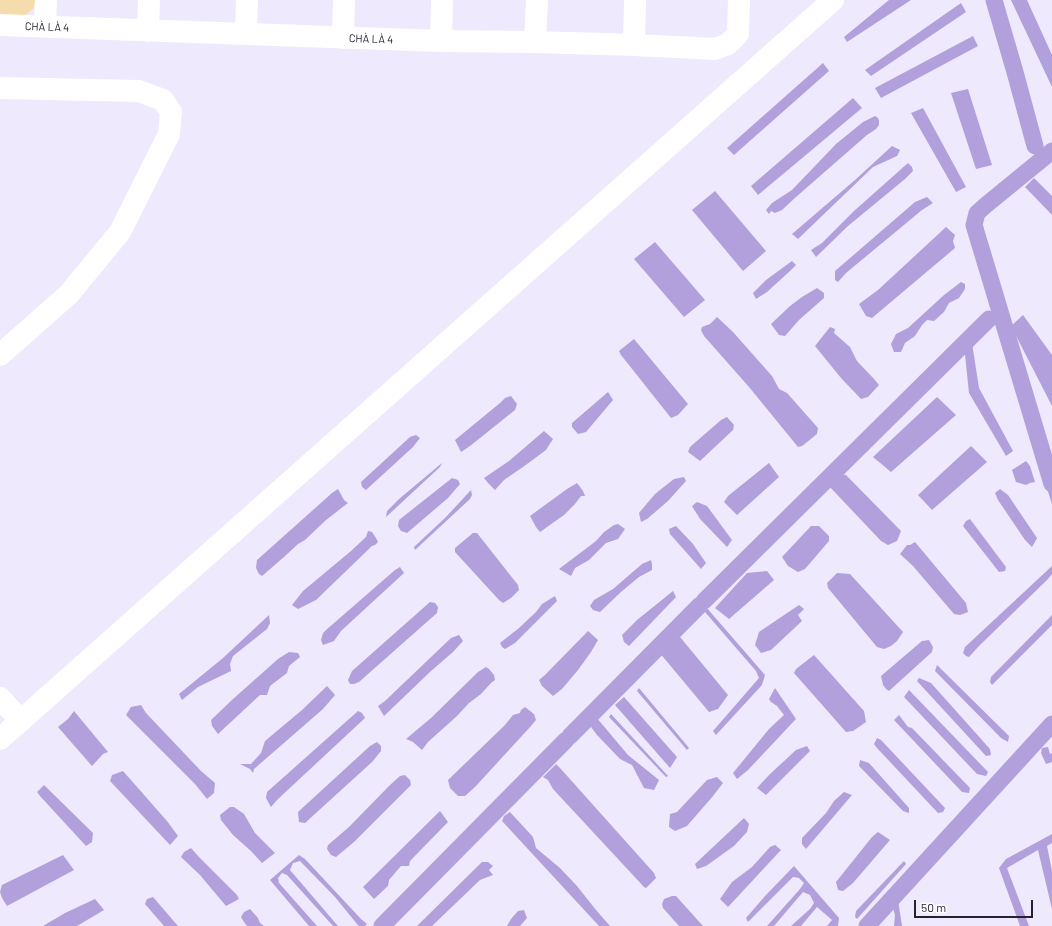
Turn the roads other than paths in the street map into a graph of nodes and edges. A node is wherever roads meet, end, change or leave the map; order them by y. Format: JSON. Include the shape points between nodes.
{"nodes":[{"id":1,"x":46,"y":0,"type":"edge"},
{"id":2,"x":149,"y":0,"type":"edge"},
{"id":3,"x":247,"y":0,"type":"edge"},
{"id":4,"x":344,"y":0,"type":"edge"},
{"id":5,"x":442,"y":0,"type":"edge"},
{"id":6,"x":537,"y":0,"type":"edge"},
{"id":7,"x":635,"y":0,"type":"edge"},
{"id":8,"x":739,"y":0,"type":"edge"},
{"id":9,"x":833,"y":0,"type":"edge"},
{"id":10,"x":0,"y":26,"type":"edge"},
{"id":11,"x":45,"y":27,"type":"junction"},
{"id":12,"x":148,"y":31,"type":"junction"},
{"id":13,"x":246,"y":34,"type":"junction"},
{"id":14,"x":343,"y":38,"type":"junction"},
{"id":15,"x":441,"y":41,"type":"junction"},
{"id":16,"x":535,"y":42,"type":"junction"},
{"id":17,"x":634,"y":45,"type":"junction"},
{"id":18,"x":0,"y":88,"type":"edge"},
{"id":19,"x":0,"y":355,"type":"edge"},
{"id":20,"x":0,"y":698,"type":"edge"},
{"id":21,"x":21,"y":720,"type":"junction"},
{"id":22,"x":0,"y":739,"type":"edge"}],
"edges":[{"from":1,"to":11,"type":"street"},
{"from":2,"to":12,"type":"street"},
{"from":3,"to":13,"type":"street"},
{"from":4,"to":14,"type":"street"},
{"from":5,"to":15,"type":"street"},
{"from":6,"to":16,"type":"street"},
{"from":7,"to":17,"type":"street"},
{"from":8,"to":17,"type":"street","name":"CHÀ LÀ 4","via":[[738,34],[728,44],[715,49]]},
{"from":9,"to":21,"type":"street"},
{"from":10,"to":11,"type":"street","name":"CHÀ LÀ 4"},
{"from":11,"to":12,"type":"street","name":"CHÀ LÀ 4"},
{"from":12,"to":13,"type":"street","name":"CHÀ LÀ 4"},
{"from":13,"to":14,"type":"street","name":"CHÀ LÀ 4"},
{"from":14,"to":15,"type":"street","name":"CHÀ LÀ 4"},
{"from":15,"to":16,"type":"street","name":"CHÀ LÀ 4"},
{"from":16,"to":17,"type":"street","name":"CHÀ LÀ 4"},
{"from":18,"to":19,"type":"street","via":[[139,91],[163,100],[172,112],[169,134],[120,232],[69,294]]},
{"from":20,"to":21,"type":"street"},
{"from":21,"to":22,"type":"street"}]}
